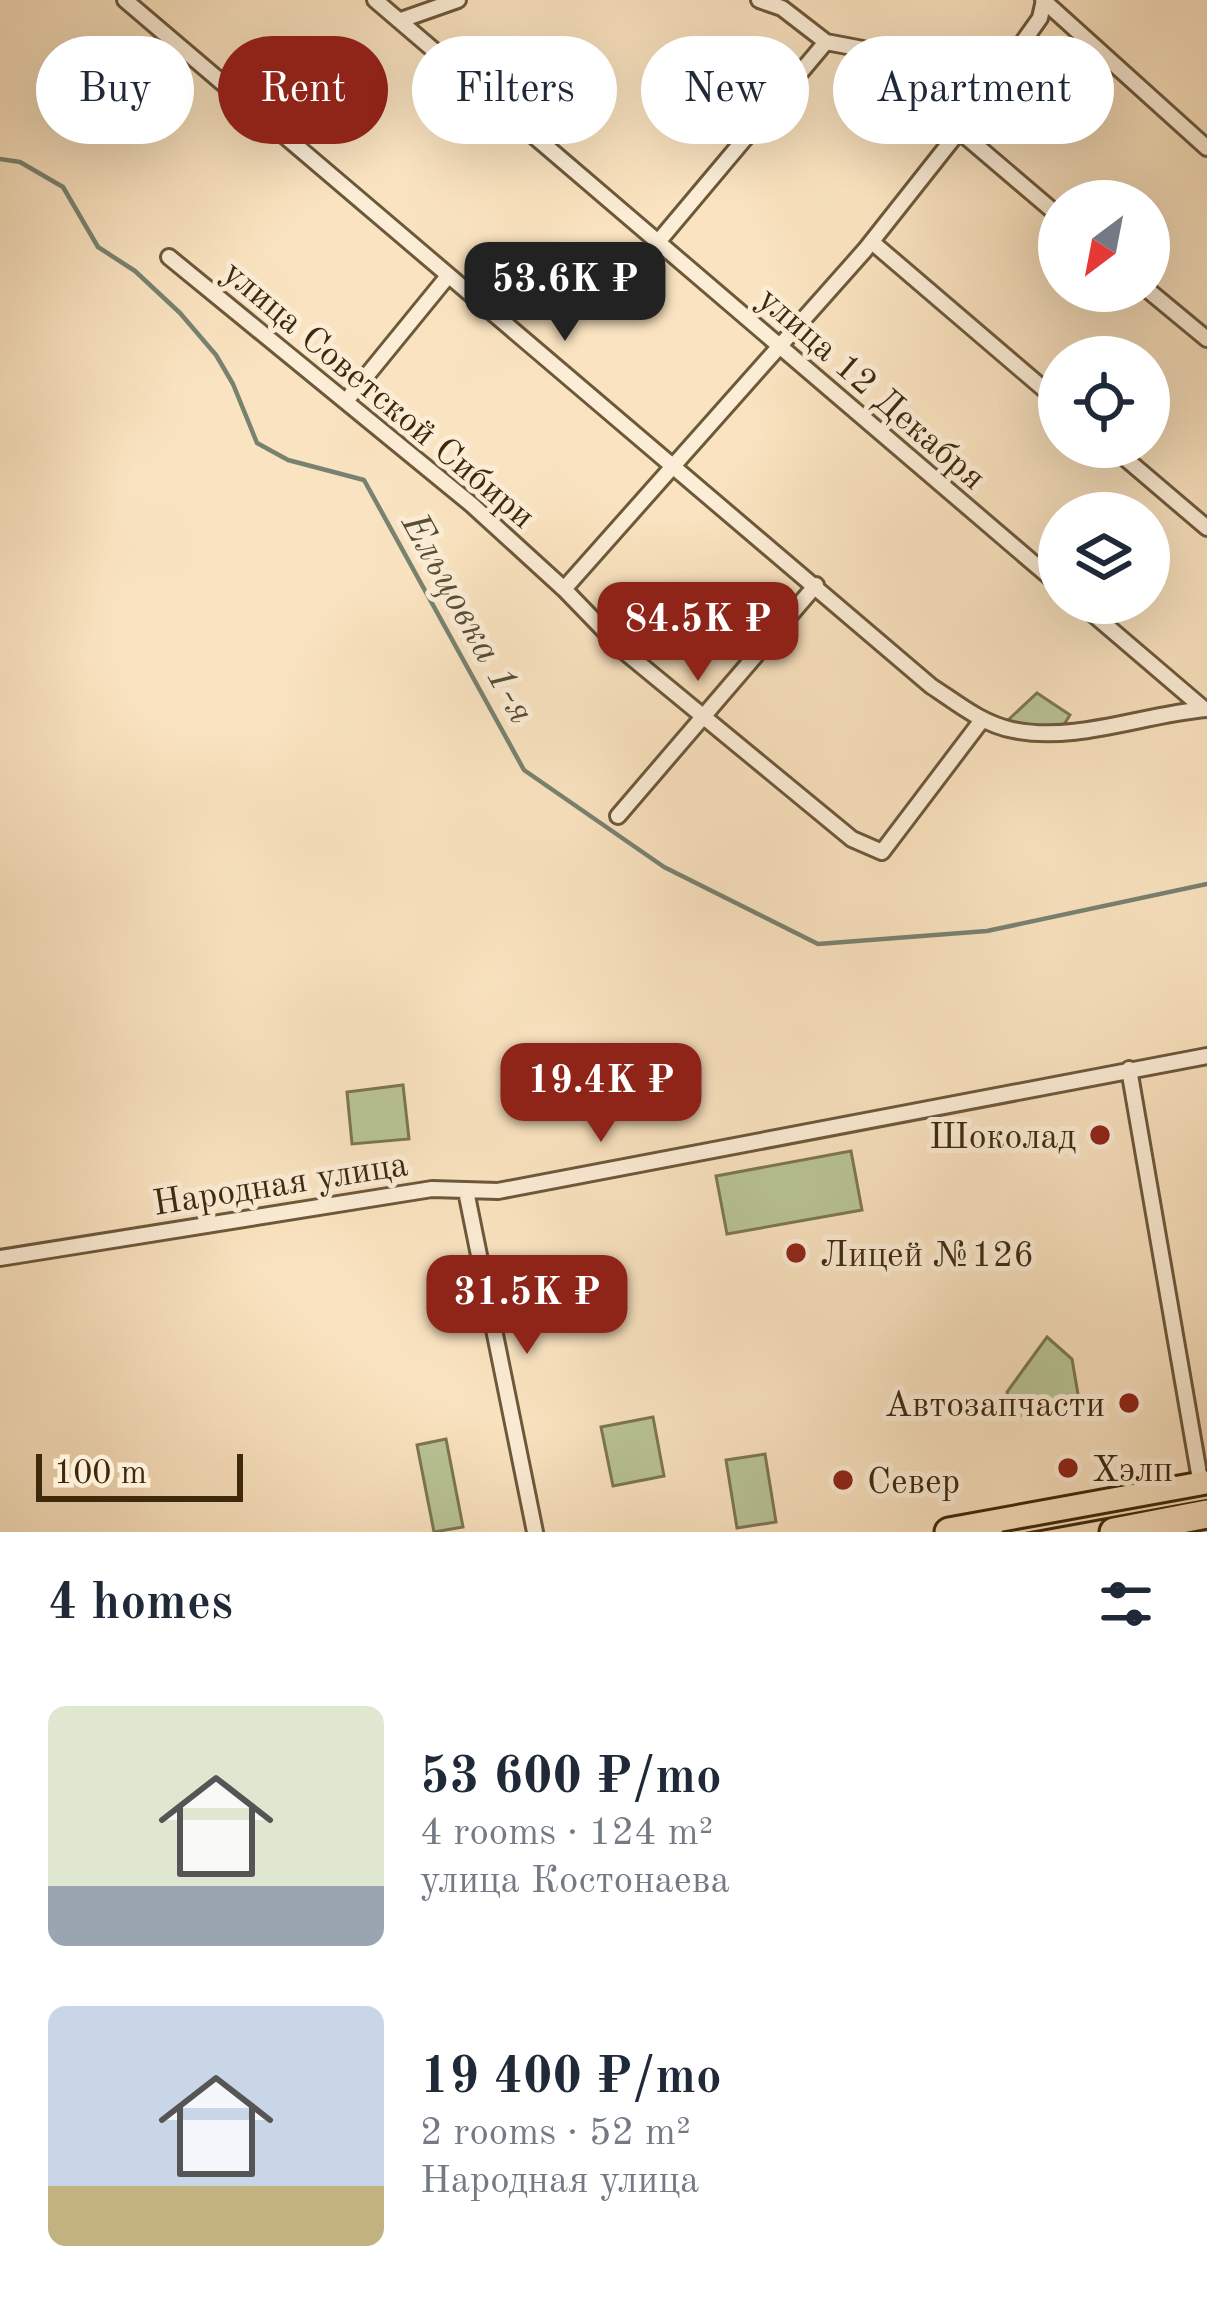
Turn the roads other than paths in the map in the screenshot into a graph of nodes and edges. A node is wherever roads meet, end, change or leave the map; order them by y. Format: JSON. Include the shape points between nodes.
{"nodes":[{"id":1,"x":375,"y":0,"type":"edge"},
{"id":2,"x":458,"y":0,"type":"edge"},
{"id":3,"x":760,"y":0,"type":"edge"},
{"id":4,"x":1044,"y":0,"type":"edge"},
{"id":5,"x":134,"y":2,"type":"edge"},
{"id":6,"x":401,"y":20,"type":"junction"},
{"id":7,"x":1027,"y":36,"type":"edge"},
{"id":8,"x":826,"y":42,"type":"junction"},
{"id":9,"x":833,"y":43,"type":"edge"},
{"id":10,"x":949,"y":144,"type":"edge"},
{"id":11,"x":972,"y":144,"type":"edge"},
{"id":12,"x":1207,"y":148,"type":"edge"},
{"id":13,"x":1038,"y":199,"type":"edge"},
{"id":14,"x":658,"y":242,"type":"junction"},
{"id":15,"x":872,"y":242,"type":"junction"},
{"id":16,"x":169,"y":257,"type":"dead end"},
{"id":17,"x":448,"y":276,"type":"junction"},
{"id":18,"x":1170,"y":308,"type":"edge"},
{"id":19,"x":1207,"y":339,"type":"edge"},
{"id":20,"x":779,"y":346,"type":"junction"},
{"id":21,"x":1038,"y":384,"type":"edge"},
{"id":22,"x":346,"y":401,"type":"junction"},
{"id":23,"x":672,"y":467,"type":"junction"},
{"id":24,"x":1137,"y":468,"type":"edge"},
{"id":25,"x":1207,"y":528,"type":"edge"},
{"id":26,"x":1038,"y":567,"type":"edge"},
{"id":27,"x":816,"y":585,"type":"junction"},
{"id":28,"x":564,"y":589,"type":"junction"},
{"id":29,"x":1105,"y":624,"type":"edge"},
{"id":30,"x":1205,"y":709,"type":"edge"},
{"id":31,"x":702,"y":717,"type":"junction"},
{"id":32,"x":982,"y":720,"type":"junction"},
{"id":33,"x":617,"y":816,"type":"dead end"},
{"id":34,"x":1207,"y":1056,"type":"edge"},
{"id":35,"x":1129,"y":1069,"type":"junction"},
{"id":36,"x":466,"y":1191,"type":"junction"},
{"id":37,"x":0,"y":1258,"type":"edge"},
{"id":38,"x":1205,"y":1500,"type":"edge"},
{"id":39,"x":1130,"y":1531,"type":"edge"},
{"id":40,"x":535,"y":1532,"type":"edge"},
{"id":41,"x":949,"y":1532,"type":"edge"}],
"edges":[{"from":1,"to":6,"type":"street","name":"улица 12 Декабря"},
{"from":2,"to":6,"type":"street"},
{"from":3,"to":8,"type":"street"},
{"from":4,"to":7,"type":"street"},
{"from":4,"to":12,"type":"street"},
{"from":5,"to":17,"type":"street"},
{"from":6,"to":14,"type":"street","name":"улица 12 Декабря"},
{"from":8,"to":9,"type":"street"},
{"from":8,"to":14,"type":"street"},
{"from":10,"to":15,"type":"street"},
{"from":11,"to":13,"type":"street"},
{"from":14,"to":20,"type":"street","name":"улица 12 Декабря"},
{"from":15,"to":20,"type":"street"},
{"from":15,"to":21,"type":"street"},
{"from":16,"to":22,"type":"street","name":"улица Советской Сибири"},
{"from":17,"to":22,"type":"street"},
{"from":17,"to":23,"type":"street"},
{"from":18,"to":19,"type":"street"},
{"from":20,"to":23,"type":"street"},
{"from":20,"to":26,"type":"street","name":"улица 12 Декабря"},
{"from":22,"to":28,"type":"street","name":"улица Советской Сибири"},
{"from":23,"to":27,"type":"street"},
{"from":23,"to":28,"type":"street"},
{"from":24,"to":25,"type":"street"},
{"from":27,"to":31,"type":"street"},
{"from":27,"to":32,"type":"street"},
{"from":28,"to":31,"type":"street","name":"улица Советской Сибири"},
{"from":29,"to":30,"type":"street"},
{"from":30,"to":32,"type":"street","via":[[1060,731],[1015,731]]},
{"from":31,"to":32,"type":"street","name":"улица Советской Сибири","via":[[818,815],[882,852]]},
{"from":31,"to":33,"type":"street"},
{"from":34,"to":35,"type":"street","name":"Народная улица"},
{"from":35,"to":36,"type":"street","name":"Народная улица"},
{"from":35,"to":38,"type":"street"},
{"from":36,"to":37,"type":"street","name":"Народная улица","via":[[397,1193]]},
{"from":36,"to":40,"type":"street"},
{"from":38,"to":39,"type":"highway"},
{"from":38,"to":41,"type":"highway"}]}
